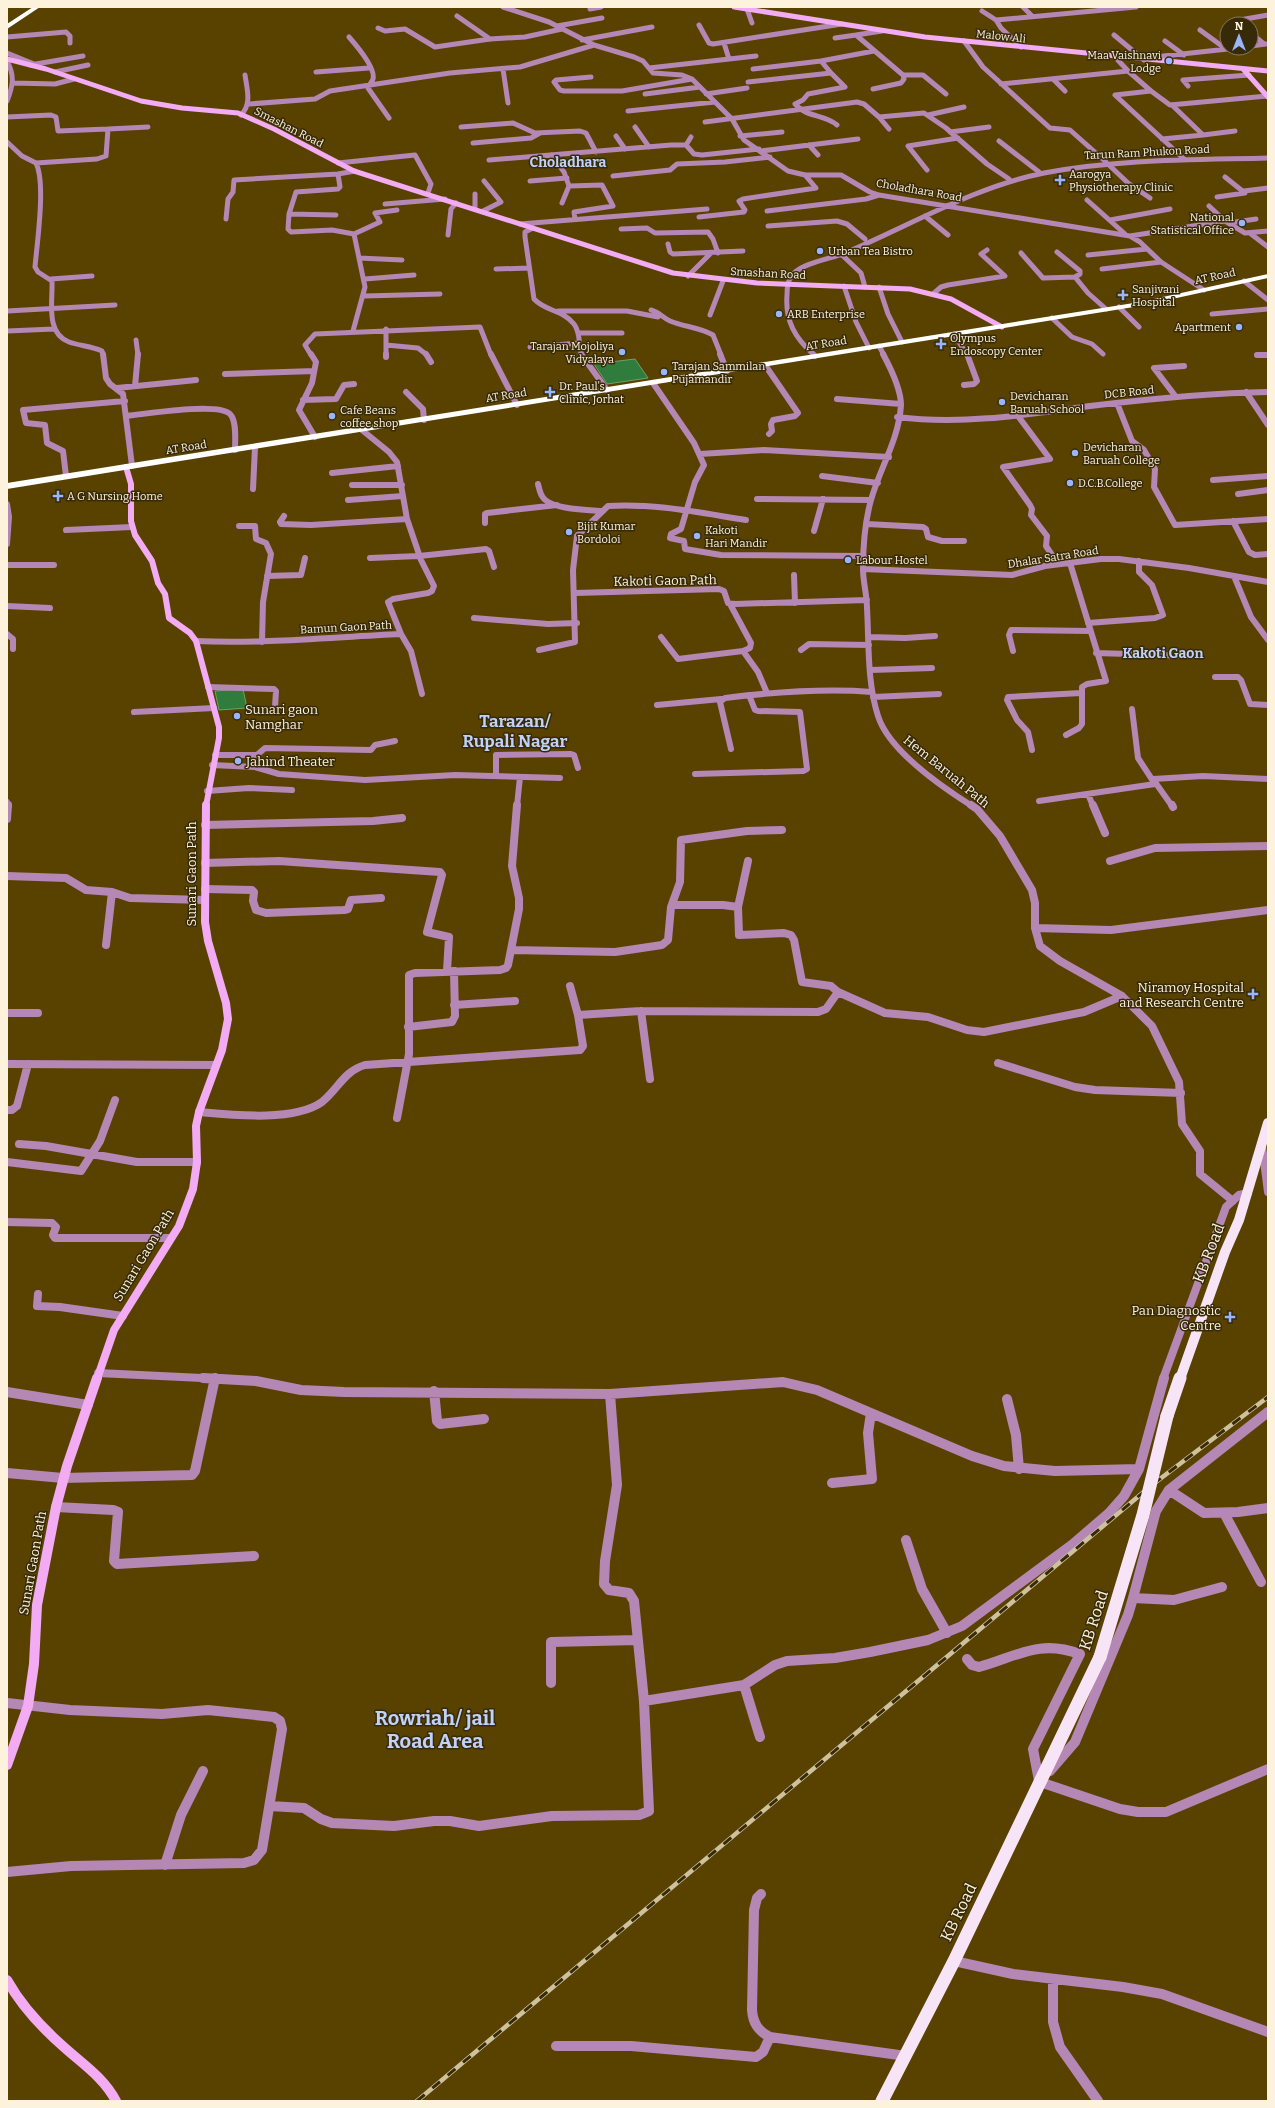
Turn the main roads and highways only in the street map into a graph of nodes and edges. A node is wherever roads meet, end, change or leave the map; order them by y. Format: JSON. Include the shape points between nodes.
{"nodes":[{"id":1,"x":37,"y":7,"type":"edge"},
{"id":2,"x":8,"y":27,"type":"edge"},
{"id":3,"x":1268,"y":276,"type":"edge"},
{"id":4,"x":7,"y":486,"type":"edge"},
{"id":5,"x":1268,"y":1123,"type":"edge"},
{"id":6,"x":882,"y":2101,"type":"edge"}],
"edges":[{"from":1,"to":2,"type":"highway"},
{"from":3,"to":4,"type":"highway","name":"AT Road","via":[[1119,307],[1002,327]]},
{"from":5,"to":6,"type":"main road","name":"KB Road","bridge":true,"via":[[1239,1220],[1225,1252],[1167,1416],[1143,1515],[1100,1657],[954,1961]]}]}
